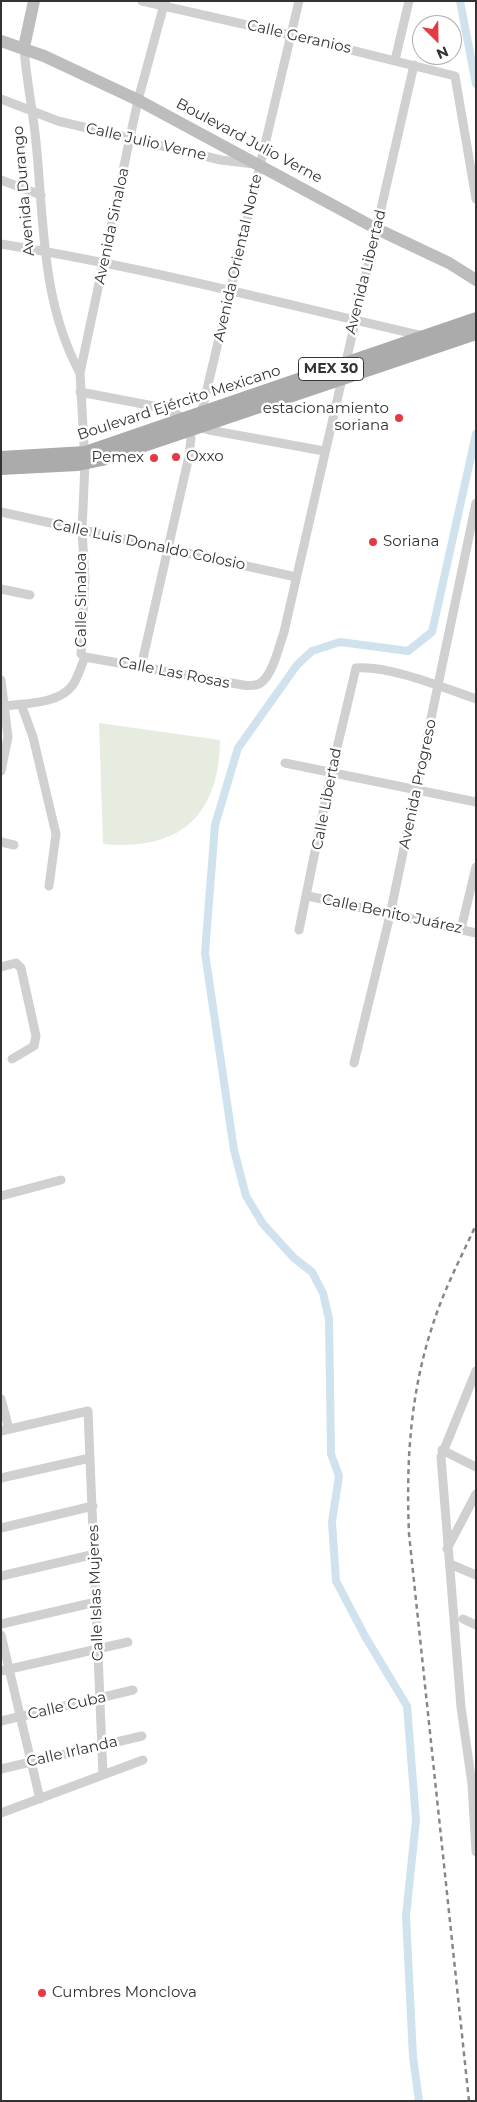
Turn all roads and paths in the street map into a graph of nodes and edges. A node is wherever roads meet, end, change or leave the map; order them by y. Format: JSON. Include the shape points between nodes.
{"nodes":[{"id":1,"x":34,"y":1,"type":"edge"},
{"id":2,"x":142,"y":1,"type":"edge"},
{"id":3,"x":299,"y":1,"type":"edge"},
{"id":4,"x":409,"y":1,"type":"edge"},
{"id":5,"x":164,"y":4,"type":"edge"},
{"id":6,"x":291,"y":35,"type":"junction"},
{"id":7,"x":1,"y":41,"type":"edge"},
{"id":8,"x":24,"y":47,"type":"junction"},
{"id":9,"x":395,"y":60,"type":"junction"},
{"id":10,"x":412,"y":64,"type":"edge"},
{"id":11,"x":414,"y":65,"type":"joint"},
{"id":12,"x":1,"y":99,"type":"edge"},
{"id":13,"x":138,"y":100,"type":"junction"},
{"id":14,"x":33,"y":112,"type":"junction"},
{"id":15,"x":131,"y":137,"type":"junction"},
{"id":16,"x":261,"y":164,"type":"junction"},
{"id":17,"x":1,"y":180,"type":"edge"},
{"id":18,"x":40,"y":195,"type":"junction"},
{"id":19,"x":476,"y":198,"type":"edge"},
{"id":20,"x":377,"y":229,"type":"junction"},
{"id":21,"x":1,"y":244,"type":"edge"},
{"id":22,"x":45,"y":251,"type":"junction"},
{"id":23,"x":104,"y":264,"type":"junction"},
{"id":24,"x":476,"y":280,"type":"edge"},
{"id":25,"x":230,"y":291,"type":"junction"},
{"id":26,"x":476,"y":319,"type":"edge"},
{"id":27,"x":354,"y":320,"type":"junction"},
{"id":28,"x":476,"y":333,"type":"edge"},
{"id":29,"x":427,"y":336,"type":"junction"},
{"id":30,"x":342,"y":372,"type":"junction"},
{"id":31,"x":80,"y":373,"type":"junction"},
{"id":32,"x":80,"y":392,"type":"junction"},
{"id":33,"x":194,"y":422,"type":"junction"},
{"id":34,"x":324,"y":451,"type":"junction"},
{"id":35,"x":1,"y":458,"type":"edge"},
{"id":36,"x":85,"y":458,"type":"junction"},
{"id":37,"x":1,"y":468,"type":"edge"},
{"id":38,"x":476,"y":503,"type":"edge"},
{"id":39,"x":1,"y":512,"type":"edge"},
{"id":40,"x":82,"y":531,"type":"junction"},
{"id":41,"x":169,"y":549,"type":"junction"},
{"id":42,"x":296,"y":576,"type":"junction"},
{"id":43,"x":1,"y":589,"type":"edge"},
{"id":44,"x":30,"y":595,"type":"dead end"},
{"id":45,"x":84,"y":657,"type":"junction"},
{"id":46,"x":141,"y":667,"type":"junction"},
{"id":47,"x":263,"y":681,"type":"joint"},
{"id":48,"x":2,"y":683,"type":"edge"},
{"id":49,"x":439,"y":687,"type":"junction"},
{"id":50,"x":476,"y":698,"type":"edge"},
{"id":51,"x":21,"y":704,"type":"junction"},
{"id":52,"x":5,"y":706,"type":"junction"},
{"id":53,"x":5,"y":736,"type":"edge"},
{"id":54,"x":284,"y":763,"type":"dead end"},
{"id":55,"x":1,"y":771,"type":"edge"},
{"id":56,"x":331,"y":773,"type":"junction"},
{"id":57,"x":416,"y":789,"type":"junction"},
{"id":58,"x":476,"y":802,"type":"edge"},
{"id":59,"x":1,"y":842,"type":"edge"},
{"id":60,"x":14,"y":845,"type":"dead end"},
{"id":61,"x":476,"y":867,"type":"edge"},
{"id":62,"x":49,"y":886,"type":"dead end"},
{"id":63,"x":308,"y":896,"type":"junction"},
{"id":64,"x":390,"y":915,"type":"junction"},
{"id":65,"x":461,"y":929,"type":"junction"},
{"id":66,"x":299,"y":930,"type":"dead end"},
{"id":67,"x":476,"y":933,"type":"edge"},
{"id":68,"x":1,"y":967,"type":"edge"},
{"id":69,"x":12,"y":1059,"type":"dead end"},
{"id":70,"x":354,"y":1063,"type":"dead end"},
{"id":71,"x":61,"y":1180,"type":"dead end"},
{"id":72,"x":1,"y":1196,"type":"edge"},
{"id":73,"x":476,"y":1371,"type":"edge"},
{"id":74,"x":1,"y":1399,"type":"edge"},
{"id":75,"x":5,"y":1430,"type":"edge"},
{"id":76,"x":442,"y":1450,"type":"junction"},
{"id":77,"x":90,"y":1458,"type":"junction"},
{"id":78,"x":476,"y":1467,"type":"edge"},
{"id":79,"x":1,"y":1478,"type":"edge"},
{"id":80,"x":476,"y":1494,"type":"edge"},
{"id":81,"x":93,"y":1506,"type":"junction"},
{"id":82,"x":1,"y":1528,"type":"edge"},
{"id":83,"x":447,"y":1549,"type":"junction"},
{"id":84,"x":94,"y":1554,"type":"junction"},
{"id":85,"x":450,"y":1564,"type":"junction"},
{"id":86,"x":476,"y":1575,"type":"edge"},
{"id":87,"x":1,"y":1576,"type":"edge"},
{"id":88,"x":96,"y":1602,"type":"junction"},
{"id":89,"x":463,"y":1619,"type":"dead end"},
{"id":90,"x":1,"y":1624,"type":"edge"},
{"id":91,"x":476,"y":1625,"type":"edge"},
{"id":92,"x":1,"y":1635,"type":"edge"},
{"id":93,"x":128,"y":1642,"type":"dead end"},
{"id":94,"x":98,"y":1648,"type":"junction"},
{"id":95,"x":5,"y":1670,"type":"edge"},
{"id":96,"x":133,"y":1690,"type":"dead end"},
{"id":97,"x":100,"y":1698,"type":"junction"},
{"id":98,"x":21,"y":1717,"type":"junction"},
{"id":99,"x":1,"y":1721,"type":"edge"},
{"id":100,"x":142,"y":1736,"type":"dead end"},
{"id":101,"x":102,"y":1745,"type":"junction"},
{"id":102,"x":143,"y":1760,"type":"dead end"},
{"id":103,"x":31,"y":1762,"type":"junction"},
{"id":104,"x":1,"y":1769,"type":"edge"},
{"id":105,"x":103,"y":1775,"type":"junction"},
{"id":106,"x":40,"y":1798,"type":"junction"},
{"id":107,"x":1,"y":1813,"type":"edge"},
{"id":108,"x":476,"y":1852,"type":"edge"}],
"edges":[{"from":1,"to":8,"type":"street","name":"Avenida Durango"},
{"from":2,"to":5,"type":"street","name":"Calle Geranios"},
{"from":3,"to":6,"type":"street","name":"Avenida Oriental Norte"},
{"from":4,"to":9,"type":"street"},
{"from":5,"to":6,"type":"street","name":"Calle Geranios"},
{"from":5,"to":13,"type":"street","name":"Avenida Sinaloa"},
{"from":6,"to":9,"type":"street","name":"Calle Geranios"},
{"from":6,"to":16,"type":"street","name":"Avenida Oriental Norte"},
{"from":7,"to":8,"type":"street","name":"Boulevard Julio Verne"},
{"from":8,"to":13,"type":"street","name":"Boulevard Julio Verne"},
{"from":8,"to":14,"type":"street","name":"Avenida Durango"},
{"from":9,"to":10,"type":"street","name":"Calle Geranios"},
{"from":11,"to":19,"type":"street","name":"Calle Geranios","via":[[455,76]]},
{"from":11,"to":20,"type":"street","name":"Avenida Libertad"},
{"from":12,"to":14,"type":"street","name":"Calle Julio Verne"},
{"from":13,"to":15,"type":"street","name":"Avenida Sinaloa"},
{"from":13,"to":16,"type":"street","name":"Boulevard Julio Verne"},
{"from":14,"to":15,"type":"street","name":"Calle Julio Verne","via":[[58,121]]},
{"from":14,"to":18,"type":"street","name":"Avenida Durango"},
{"from":15,"to":16,"type":"street","name":"Calle Julio Verne","via":[[221,160]]},
{"from":15,"to":23,"type":"street","name":"Avenida Sinaloa"},
{"from":16,"to":20,"type":"street","name":"Boulevard Julio Verne"},
{"from":16,"to":25,"type":"street","name":"Avenida Oriental Norte"},
{"from":17,"to":18,"type":"street"},
{"from":18,"to":22,"type":"street","name":"Avenida Durango"},
{"from":20,"to":24,"type":"street","name":"Boulevard Julio Verne","via":[[449,263]]},
{"from":20,"to":27,"type":"street","name":"Avenida Libertad"},
{"from":21,"to":22,"type":"street"},
{"from":22,"to":23,"type":"street"},
{"from":22,"to":31,"type":"street","name":"Avenida Durango","via":[[64,343]]},
{"from":23,"to":25,"type":"street"},
{"from":23,"to":31,"type":"street","name":"Avenida Sinaloa"},
{"from":25,"to":27,"type":"street"},
{"from":25,"to":33,"type":"street","name":"Avenida Oriental Norte"},
{"from":26,"to":29,"type":"main road","name":"Boulevard Ejército Mexicano","number":"MEX 30"},
{"from":27,"to":29,"type":"street"},
{"from":27,"to":30,"type":"street","name":"Avenida Libertad"},
{"from":28,"to":30,"type":"main road","name":"Boulevard Ejército Mexicano","number":"MEX 30"},
{"from":29,"to":30,"type":"main road","name":"Boulevard Ejército Mexicano","number":"MEX 30"},
{"from":30,"to":33,"type":"main road","name":"Boulevard Ejército Mexicano","number":"MEX 30"},
{"from":30,"to":34,"type":"street","name":"Avenida Libertad"},
{"from":31,"to":32,"type":"street","name":"Avenida Sinaloa"},
{"from":32,"to":33,"type":"street","via":[[164,408]]},
{"from":32,"to":36,"type":"street","name":"Avenida Sinaloa"},
{"from":33,"to":34,"type":"street","via":[[209,430]]},
{"from":33,"to":36,"type":"main road","name":"Boulevard Ejército Mexicano","number":"MEX 30"},
{"from":33,"to":41,"type":"street","name":"Avenida Oriental Norte"},
{"from":34,"to":42,"type":"street","name":"Avenida Libertad"},
{"from":35,"to":36,"type":"main road","name":"Boulevard Ejército Mexicano","number":"MEX 30"},
{"from":36,"to":37,"type":"main road","name":"Boulevard Ejército Mexicano","number":"MEX 30"},
{"from":36,"to":40,"type":"street","name":"Calle Sinaloa"},
{"from":38,"to":49,"type":"street","name":"Avenida Progreso"},
{"from":39,"to":40,"type":"street","name":"Calle Luis Donaldo Colosio"},
{"from":40,"to":41,"type":"street","name":"Calle Luis Donaldo Colosio"},
{"from":40,"to":45,"type":"street","name":"Calle Sinaloa","via":[[84,585],[80,654]]},
{"from":41,"to":42,"type":"street","name":"Calle Luis Donaldo Colosio"},
{"from":41,"to":46,"type":"street","name":"Avenida Oriental Norte"},
{"from":42,"to":47,"type":"street","name":"Avenida Libertad","via":[[284,632]]},
{"from":43,"to":44,"type":"street"},
{"from":45,"to":46,"type":"street","name":"Calle Las Rosas"},
{"from":45,"to":51,"type":"street","via":[[72,686],[63,693],[44,701]]},
{"from":46,"to":47,"type":"street","name":"Calle Las Rosas","via":[[233,684],[251,686]]},
{"from":48,"to":52,"type":"street"},
{"from":49,"to":50,"type":"street"},
{"from":49,"to":56,"type":"street","name":"Calle Libertad","via":[[396,673],[356,668]]},
{"from":49,"to":57,"type":"street","name":"Avenida Progreso"},
{"from":51,"to":52,"type":"street"},
{"from":51,"to":62,"type":"street","via":[[34,737],[56,834]]},
{"from":52,"to":53,"type":"street"},
{"from":53,"to":55,"type":"street"},
{"from":54,"to":56,"type":"street"},
{"from":56,"to":57,"type":"street"},
{"from":56,"to":63,"type":"street","name":"Calle Libertad"},
{"from":57,"to":58,"type":"street"},
{"from":57,"to":64,"type":"street","name":"Avenida Progreso"},
{"from":59,"to":60,"type":"street"},
{"from":61,"to":65,"type":"street"},
{"from":63,"to":64,"type":"street","name":"Calle Benito Juárez"},
{"from":63,"to":66,"type":"street","name":"Calle Libertad"},
{"from":64,"to":65,"type":"street","name":"Calle Benito Juárez"},
{"from":64,"to":70,"type":"street","name":"Avenida Progreso"},
{"from":65,"to":67,"type":"street","name":"Calle Benito Juárez"},
{"from":68,"to":69,"type":"street","via":[[16,963],[21,968],[36,1036],[34,1046]]},
{"from":71,"to":72,"type":"street"},
{"from":73,"to":76,"type":"street"},
{"from":74,"to":75,"type":"street"},
{"from":75,"to":77,"type":"street","name":"Calle Islas Mujeres","via":[[88,1411]]},
{"from":76,"to":78,"type":"street"},
{"from":76,"to":83,"type":"street"},
{"from":77,"to":79,"type":"street"},
{"from":77,"to":81,"type":"street","name":"Calle Islas Mujeres"},
{"from":80,"to":83,"type":"street"},
{"from":81,"to":82,"type":"street"},
{"from":81,"to":84,"type":"street","name":"Calle Islas Mujeres"},
{"from":83,"to":85,"type":"street"},
{"from":84,"to":87,"type":"street"},
{"from":84,"to":88,"type":"street","name":"Calle Islas Mujeres"},
{"from":85,"to":86,"type":"street"},
{"from":85,"to":108,"type":"street"},
{"from":88,"to":90,"type":"street"},
{"from":88,"to":94,"type":"street","name":"Calle Islas Mujeres"},
{"from":89,"to":91,"type":"street"},
{"from":92,"to":95,"type":"street"},
{"from":93,"to":94,"type":"street"},
{"from":94,"to":95,"type":"street"},
{"from":94,"to":97,"type":"street","name":"Calle Islas Mujeres"},
{"from":95,"to":98,"type":"street"},
{"from":96,"to":97,"type":"street","name":"Calle Cuba"},
{"from":97,"to":98,"type":"street","name":"Calle Cuba"},
{"from":97,"to":101,"type":"street","name":"Calle Islas Mujeres"},
{"from":98,"to":99,"type":"street","name":"Calle Cuba"},
{"from":98,"to":103,"type":"street"},
{"from":100,"to":101,"type":"street","name":"Calle Irlanda"},
{"from":101,"to":103,"type":"street","name":"Calle Irlanda"},
{"from":101,"to":105,"type":"street","name":"Calle Islas Mujeres"},
{"from":102,"to":105,"type":"street"},
{"from":103,"to":104,"type":"street","name":"Calle Irlanda"},
{"from":103,"to":106,"type":"street"},
{"from":105,"to":106,"type":"street"},
{"from":106,"to":107,"type":"street"}]}
